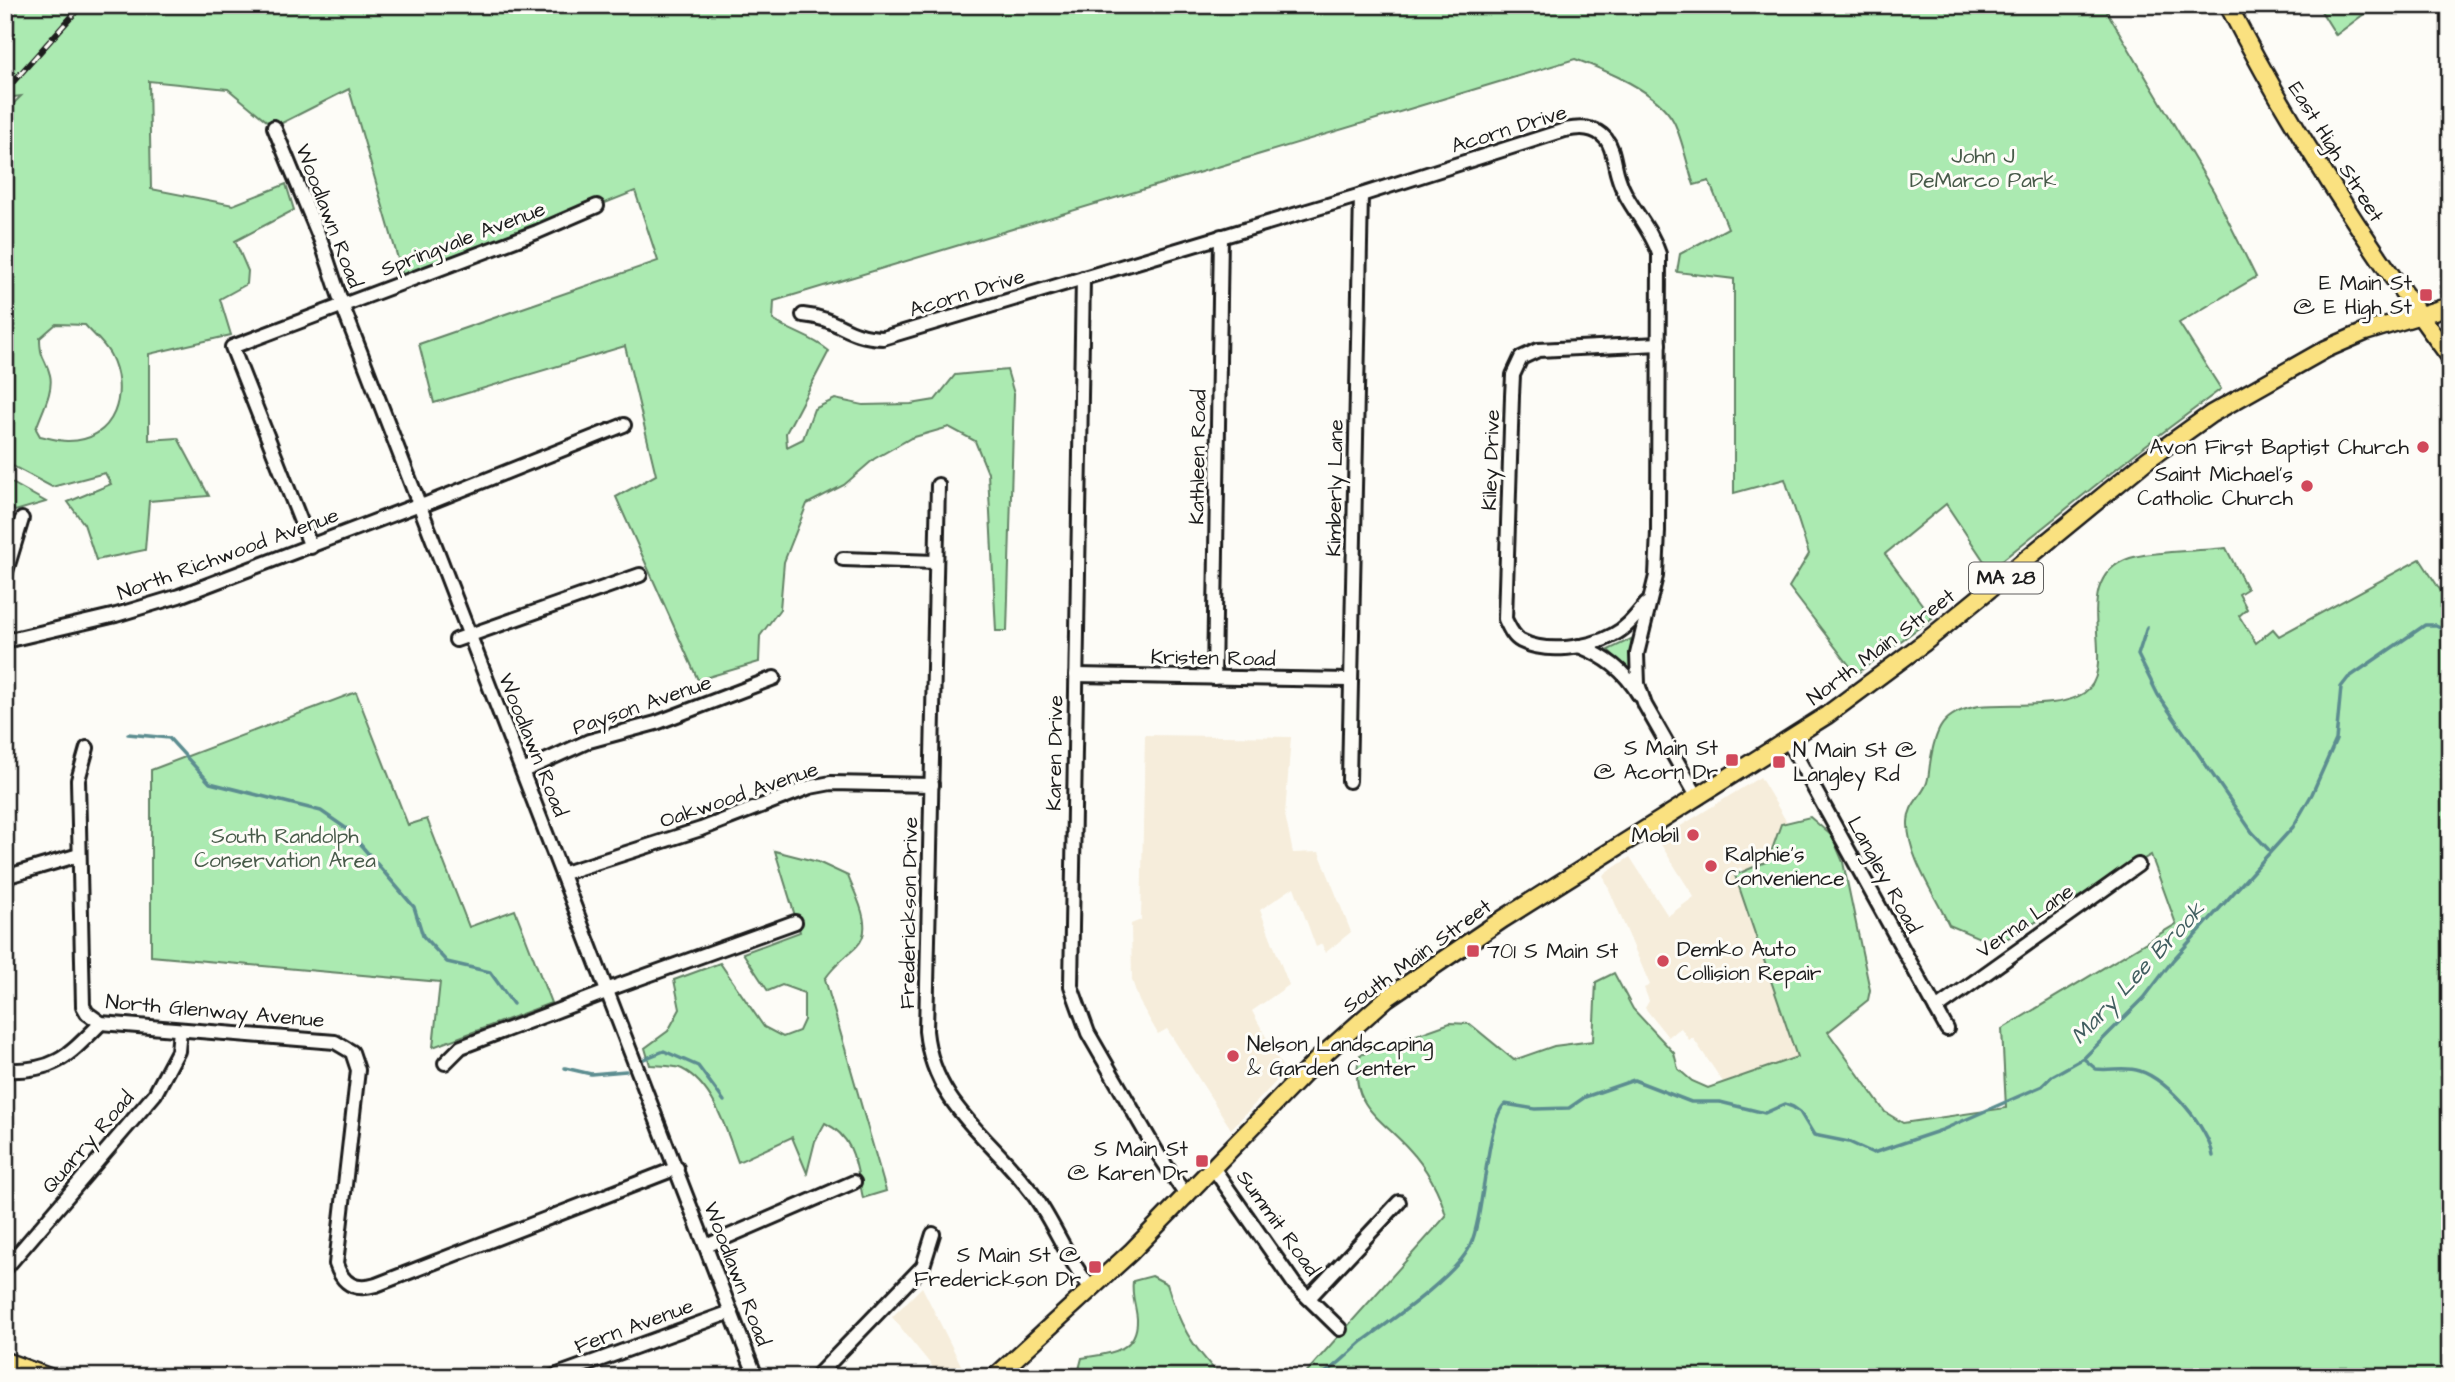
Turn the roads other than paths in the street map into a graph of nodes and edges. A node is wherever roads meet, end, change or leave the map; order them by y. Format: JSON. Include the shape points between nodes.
{"nodes":[{"id":1,"x":2228,"y":5,"type":"edge"},
{"id":2,"x":274,"y":127,"type":"dead end"},
{"id":3,"x":1361,"y":195,"type":"junction"},
{"id":4,"x":597,"y":206,"type":"dead end"},
{"id":5,"x":1221,"y":236,"type":"junction"},
{"id":6,"x":1083,"y":278,"type":"junction"},
{"id":7,"x":2450,"y":306,"type":"edge"},
{"id":8,"x":343,"y":307,"type":"junction"},
{"id":9,"x":2418,"y":314,"type":"junction"},
{"id":10,"x":803,"y":315,"type":"dead end"},
{"id":11,"x":1659,"y":344,"type":"junction"},
{"id":12,"x":2450,"y":357,"type":"edge"},
{"id":13,"x":624,"y":425,"type":"dead end"},
{"id":14,"x":938,"y":485,"type":"dead end"},
{"id":15,"x":421,"y":505,"type":"junction"},
{"id":16,"x":22,"y":519,"type":"dead end"},
{"id":17,"x":311,"y":547,"type":"junction"},
{"id":18,"x":843,"y":559,"type":"dead end"},
{"id":19,"x":936,"y":562,"type":"junction"},
{"id":20,"x":5,"y":575,"type":"edge"},
{"id":21,"x":640,"y":575,"type":"dead end"},
{"id":22,"x":1649,"y":601,"type":"junction"},
{"id":23,"x":463,"y":638,"type":"junction"},
{"id":24,"x":5,"y":640,"type":"edge"},
{"id":25,"x":1578,"y":646,"type":"junction"},
{"id":26,"x":1076,"y":675,"type":"junction"},
{"id":27,"x":774,"y":678,"type":"dead end"},
{"id":28,"x":1214,"y":678,"type":"junction"},
{"id":29,"x":1349,"y":680,"type":"junction"},
{"id":30,"x":1644,"y":705,"type":"junction"},
{"id":31,"x":1788,"y":741,"type":"junction"},
{"id":32,"x":87,"y":748,"type":"dead end"},
{"id":33,"x":523,"y":771,"type":"junction"},
{"id":34,"x":1349,"y":781,"type":"dead end"},
{"id":35,"x":932,"y":785,"type":"junction"},
{"id":36,"x":1698,"y":798,"type":"junction"},
{"id":37,"x":79,"y":855,"type":"junction"},
{"id":38,"x":2138,"y":865,"type":"dead end"},
{"id":39,"x":564,"y":873,"type":"junction"},
{"id":40,"x":5,"y":877,"type":"edge"},
{"id":41,"x":795,"y":922,"type":"dead end"},
{"id":42,"x":609,"y":990,"type":"junction"},
{"id":43,"x":1936,"y":1009,"type":"junction"},
{"id":44,"x":101,"y":1023,"type":"junction"},
{"id":45,"x":1947,"y":1029,"type":"dead end"},
{"id":46,"x":180,"y":1030,"type":"junction"},
{"id":47,"x":444,"y":1063,"type":"dead end"},
{"id":48,"x":5,"y":1070,"type":"edge"},
{"id":49,"x":677,"y":1168,"type":"junction"},
{"id":50,"x":1214,"y":1169,"type":"junction"},
{"id":51,"x":854,"y":1182,"type":"dead end"},
{"id":52,"x":1186,"y":1197,"type":"junction"},
{"id":53,"x":1399,"y":1202,"type":"dead end"},
{"id":54,"x":933,"y":1234,"type":"dead end"},
{"id":55,"x":706,"y":1246,"type":"junction"},
{"id":56,"x":5,"y":1269,"type":"edge"},
{"id":57,"x":1091,"y":1288,"type":"junction"},
{"id":58,"x":1309,"y":1298,"type":"junction"},
{"id":59,"x":731,"y":1312,"type":"junction"},
{"id":60,"x":1340,"y":1329,"type":"dead end"},
{"id":61,"x":5,"y":1361,"type":"edge"},
{"id":62,"x":49,"y":1377,"type":"edge"},
{"id":63,"x":552,"y":1377,"type":"edge"},
{"id":64,"x":756,"y":1377,"type":"edge"},
{"id":65,"x":816,"y":1377,"type":"edge"},
{"id":66,"x":995,"y":1377,"type":"edge"}],
"edges":[{"from":1,"to":9,"type":"main road","name":"East High Street","via":[[2312,159]]},
{"from":2,"to":8,"type":"street","name":"Woodlawn Road"},
{"from":3,"to":5,"type":"street","name":"Acorn Drive"},
{"from":3,"to":11,"type":"street","name":"Acorn Drive","via":[[1565,130],[1595,130],[1607,140],[1621,186],[1647,224],[1660,254]]},
{"from":3,"to":29,"type":"street","name":"Kimberly Lane"},
{"from":4,"to":8,"type":"street","name":"Springvale Avenue"},
{"from":5,"to":6,"type":"street","name":"Acorn Drive"},
{"from":5,"to":28,"type":"street","name":"Kathleen Road"},
{"from":6,"to":10,"type":"street","name":"Acorn Drive","via":[[883,338],[850,333],[824,316]]},
{"from":6,"to":26,"type":"street","name":"Karen Drive"},
{"from":7,"to":9,"type":"main road","number":"MA 28"},
{"from":8,"to":15,"type":"street","name":"Woodlawn Road"},
{"from":8,"to":17,"type":"street","name":"Springvale Avenue","via":[[232,347]]},
{"from":9,"to":12,"type":"main road","name":"East High Street"},
{"from":9,"to":31,"type":"main road","name":"North Main Street","number":"MA 28","via":[[2305,359],[2211,414],[2147,460],[1925,642]]},
{"from":11,"to":22,"type":"street","name":"Acorn Drive","via":[[1658,531],[1656,576]]},
{"from":11,"to":25,"type":"street","name":"Kiley Drive","via":[[1538,350],[1521,358],[1513,375],[1505,619],[1519,641]]},
{"from":13,"to":15,"type":"street","name":"North Richwood Avenue"},
{"from":14,"to":19,"type":"street","name":"Frederickson Drive"},
{"from":15,"to":17,"type":"street","name":"North Richwood Avenue"},
{"from":15,"to":23,"type":"street","name":"Woodlawn Road"},
{"from":16,"to":20,"type":"street"},
{"from":17,"to":24,"type":"street","name":"North Richwood Avenue","via":[[148,606]]},
{"from":18,"to":19,"type":"street"},
{"from":19,"to":35,"type":"street","name":"Frederickson Drive"},
{"from":21,"to":23,"type":"street"},
{"from":22,"to":25,"type":"street","name":"Kiley Drive","via":[[1616,634]]},
{"from":22,"to":30,"type":"street","name":"Acorn Drive","via":[[1637,654]]},
{"from":23,"to":33,"type":"street","name":"Woodlawn Road"},
{"from":25,"to":30,"type":"street","name":"Kiley Drive","via":[[1601,655],[1622,672]]},
{"from":26,"to":28,"type":"street","name":"Kristen Road"},
{"from":26,"to":52,"type":"street","name":"Karen Drive","via":[[1071,986],[1088,1032]]},
{"from":27,"to":33,"type":"street","name":"Payson Avenue","via":[[656,723],[589,741]]},
{"from":28,"to":29,"type":"street","name":"Kristen Road"},
{"from":29,"to":34,"type":"street","name":"Kimberly Lane"},
{"from":30,"to":36,"type":"street","name":"Acorn Drive"},
{"from":31,"to":36,"type":"main road","name":"South Main Street","number":"MA 28"},
{"from":31,"to":43,"type":"street","name":"Langley Road"},
{"from":32,"to":37,"type":"street","name":"North Glenway Avenue","via":[[78,780]]},
{"from":33,"to":39,"type":"street","name":"Woodlawn Road"},
{"from":35,"to":39,"type":"street","name":"Oakwood Avenue","via":[[821,785]]},
{"from":35,"to":57,"type":"street","name":"Frederickson Drive","via":[[929,1056],[948,1098],[1032,1194]]},
{"from":36,"to":50,"type":"main road","name":"South Main Street","number":"MA 28","via":[[1503,919],[1387,998],[1315,1062]]},
{"from":37,"to":40,"type":"street"},
{"from":37,"to":44,"type":"street","name":"North Glenway Avenue","via":[[81,997],[87,1013]]},
{"from":38,"to":43,"type":"street","name":"Verna Lane"},
{"from":39,"to":42,"type":"street","name":"Woodlawn Road"},
{"from":41,"to":42,"type":"street"},
{"from":42,"to":47,"type":"street","via":[[461,1047]]},
{"from":42,"to":49,"type":"street","name":"Woodlawn Road"},
{"from":43,"to":45,"type":"street","name":"Langley Road"},
{"from":44,"to":46,"type":"street","name":"North Glenway Avenue"},
{"from":44,"to":48,"type":"street","via":[[67,1056],[47,1068]]},
{"from":46,"to":49,"type":"street","name":"North Glenway Avenue","via":[[335,1042],[352,1052],[358,1070],[336,1264],[340,1275],[356,1288],[376,1285]]},
{"from":46,"to":56,"type":"street","name":"Quarry Road","via":[[178,1051],[155,1094]]},
{"from":49,"to":55,"type":"street","name":"Woodlawn Road"},
{"from":50,"to":52,"type":"main road","name":"South Main Street","number":"MA 28"},
{"from":50,"to":58,"type":"street","name":"Summit Road"},
{"from":51,"to":55,"type":"street"},
{"from":52,"to":57,"type":"main road","name":"South Main Street","number":"MA 28"},
{"from":53,"to":58,"type":"street"},
{"from":54,"to":65,"type":"street","via":[[923,1266]]},
{"from":55,"to":59,"type":"street","name":"Woodlawn Road"},
{"from":57,"to":66,"type":"main road","name":"South Main Street","number":"MA 28"},
{"from":58,"to":60,"type":"street","name":"Summit Road"},
{"from":59,"to":63,"type":"street","name":"Fern Avenue"},
{"from":59,"to":64,"type":"street","name":"Woodlawn Road"},
{"from":61,"to":62,"type":"main road"}]}
